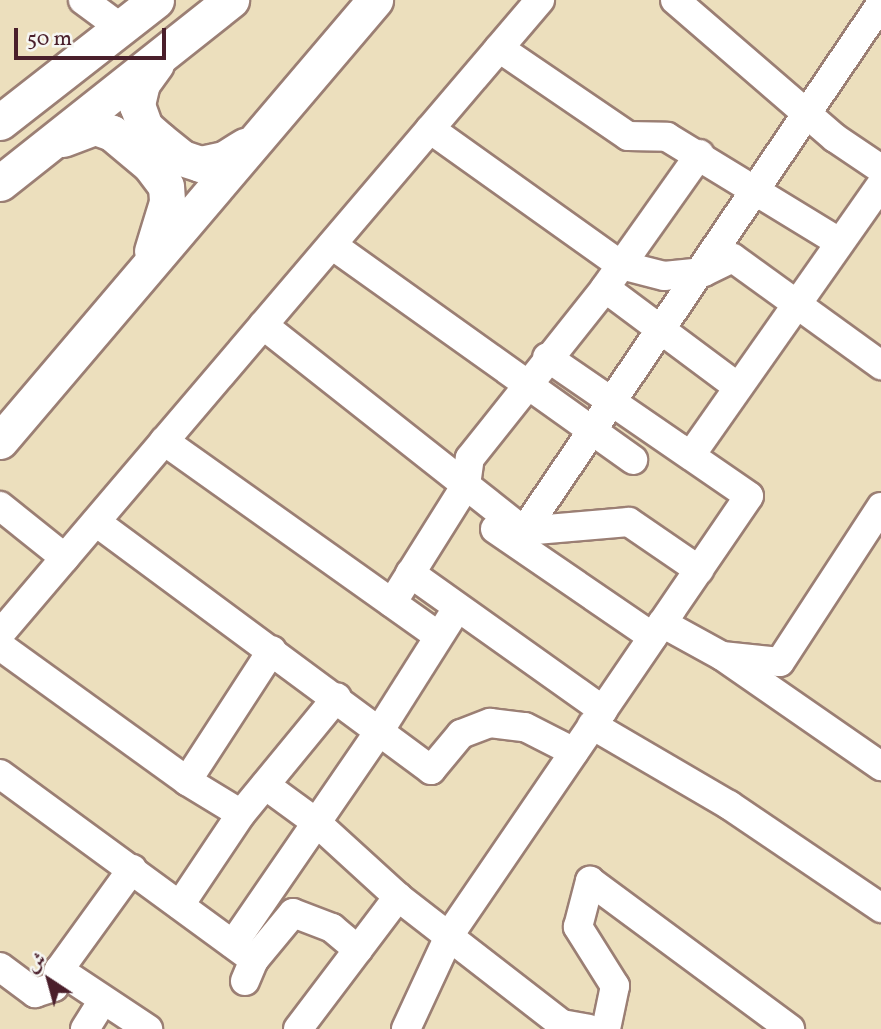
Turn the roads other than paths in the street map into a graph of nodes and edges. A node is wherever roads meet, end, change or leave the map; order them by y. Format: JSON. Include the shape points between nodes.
{"nodes":[{"id":1,"x":83,"y":0,"type":"edge"},
{"id":2,"x":156,"y":0,"type":"edge"},
{"id":3,"x":230,"y":0,"type":"edge"},
{"id":4,"x":375,"y":0,"type":"edge"},
{"id":5,"x":540,"y":0,"type":"edge"},
{"id":6,"x":675,"y":0,"type":"edge"},
{"id":7,"x":881,"y":4,"type":"edge"},
{"id":8,"x":121,"y":28,"type":"junction"},
{"id":9,"x":499,"y":48,"type":"junction"},
{"id":10,"x":164,"y":53,"type":"junction"},
{"id":11,"x":808,"y":113,"type":"junction"},
{"id":12,"x":0,"y":122,"type":"edge"},
{"id":13,"x":430,"y":129,"type":"junction"},
{"id":14,"x":257,"y":139,"type":"junction"},
{"id":15,"x":50,"y":144,"type":"junction"},
{"id":16,"x":700,"y":154,"type":"junction"},
{"id":17,"x":881,"y":169,"type":"edge"},
{"id":18,"x":0,"y":183,"type":"edge"},
{"id":19,"x":881,"y":185,"type":"edge"},
{"id":20,"x":757,"y":190,"type":"junction"},
{"id":21,"x":839,"y":242,"type":"junction"},
{"id":22,"x":332,"y":245,"type":"junction"},
{"id":23,"x":621,"y":265,"type":"junction"},
{"id":24,"x":704,"y":272,"type":"junction"},
{"id":25,"x":143,"y":273,"type":"junction"},
{"id":26,"x":605,"y":288,"type":"junction"},
{"id":27,"x":795,"y":303,"type":"junction"},
{"id":28,"x":263,"y":325,"type":"junction"},
{"id":29,"x":664,"y":330,"type":"junction"},
{"id":30,"x":547,"y":357,"type":"junction"},
{"id":31,"x":881,"y":365,"type":"edge"},
{"id":32,"x":526,"y":383,"type":"junction"},
{"id":33,"x":738,"y":387,"type":"junction"},
{"id":34,"x":613,"y":402,"type":"junction"},
{"id":35,"x":594,"y":432,"type":"junction"},
{"id":36,"x":0,"y":440,"type":"edge"},
{"id":37,"x":164,"y":441,"type":"junction"},
{"id":38,"x":691,"y":456,"type":"junction"},
{"id":39,"x":633,"y":460,"type":"dead end"},
{"id":40,"x":461,"y":493,"type":"junction"},
{"id":41,"x":0,"y":506,"type":"edge"},
{"id":42,"x":881,"y":507,"type":"edge"},
{"id":43,"x":96,"y":522,"type":"junction"},
{"id":44,"x":524,"y":531,"type":"junction"},
{"id":45,"x":65,"y":558,"type":"junction"},
{"id":46,"x":699,"y":569,"type":"junction"},
{"id":47,"x":410,"y":573,"type":"junction"},
{"id":48,"x":392,"y":603,"type":"junction"},
{"id":49,"x":457,"y":608,"type":"junction"},
{"id":50,"x":658,"y":630,"type":"junction"},
{"id":51,"x":0,"y":634,"type":"edge"},
{"id":52,"x":438,"y":636,"type":"junction"},
{"id":53,"x":0,"y":646,"type":"edge"},
{"id":54,"x":272,"y":650,"type":"junction"},
{"id":55,"x":722,"y":656,"type":"junction"},
{"id":56,"x":337,"y":697,"type":"junction"},
{"id":57,"x":598,"y":718,"type":"junction"},
{"id":58,"x":380,"y":730,"type":"junction"},
{"id":59,"x":575,"y":752,"type":"junction"},
{"id":60,"x":881,"y":766,"type":"edge"},
{"id":61,"x":0,"y":774,"type":"edge"},
{"id":62,"x":187,"y":781,"type":"junction"},
{"id":63,"x":265,"y":785,"type":"junction"},
{"id":64,"x":241,"y":814,"type":"junction"},
{"id":65,"x":317,"y":823,"type":"junction"},
{"id":66,"x":132,"y":869,"type":"junction"},
{"id":67,"x":398,"y":897,"type":"junction"},
{"id":68,"x":180,"y":905,"type":"junction"},
{"id":69,"x":881,"y":908,"type":"edge"},
{"id":70,"x":450,"y":934,"type":"junction"},
{"id":71,"x":358,"y":950,"type":"junction"},
{"id":72,"x":244,"y":962,"type":"junction"},
{"id":73,"x":0,"y":967,"type":"edge"},
{"id":74,"x":59,"y":970,"type":"junction"},
{"id":75,"x":103,"y":1000,"type":"junction"},
{"id":76,"x":85,"y":1029,"type":"edge"},
{"id":77,"x":148,"y":1029,"type":"edge"},
{"id":78,"x":298,"y":1029,"type":"edge"},
{"id":79,"x":406,"y":1029,"type":"edge"},
{"id":80,"x":589,"y":1029,"type":"edge"},
{"id":81,"x":606,"y":1029,"type":"edge"},
{"id":82,"x":790,"y":1029,"type":"edge"}],
"edges":[{"from":1,"to":8,"type":"street"},
{"from":2,"to":8,"type":"main road"},
{"from":3,"to":10,"type":"main road"},
{"from":4,"to":14,"type":"main road"},
{"from":5,"to":9,"type":"street"},
{"from":6,"to":11,"type":"street"},
{"from":7,"to":11,"type":"street"},
{"from":8,"to":12,"type":"main road"},
{"from":9,"to":13,"type":"street"},
{"from":9,"to":16,"type":"street","via":[[628,136],[667,137]]},
{"from":10,"to":14,"type":"main road","via":[[142,83],[136,105],[145,127],[182,158],[200,164],[224,159]]},
{"from":10,"to":15,"type":"main road"},
{"from":11,"to":17,"type":"street"},
{"from":11,"to":20,"type":"street"},
{"from":13,"to":22,"type":"street"},
{"from":13,"to":23,"type":"street"},
{"from":14,"to":25,"type":"main road"},
{"from":15,"to":18,"type":"main road"},
{"from":15,"to":25,"type":"main road","via":[[95,127],[111,133],[150,165],[166,186],[162,228]]},
{"from":16,"to":20,"type":"street"},
{"from":16,"to":23,"type":"street"},
{"from":19,"to":21,"type":"street"},
{"from":20,"to":21,"type":"street"},
{"from":20,"to":24,"type":"street"},
{"from":21,"to":27,"type":"street"},
{"from":22,"to":28,"type":"street"},
{"from":22,"to":32,"type":"street"},
{"from":23,"to":24,"type":"street","via":[[664,276]]},
{"from":23,"to":26,"type":"street"},
{"from":24,"to":27,"type":"street","via":[[733,258]]},
{"from":24,"to":29,"type":"street"},
{"from":25,"to":36,"type":"main road"},
{"from":26,"to":29,"type":"street"},
{"from":26,"to":30,"type":"street"},
{"from":27,"to":31,"type":"street"},
{"from":27,"to":33,"type":"street"},
{"from":28,"to":37,"type":"street"},
{"from":28,"to":40,"type":"street"},
{"from":29,"to":33,"type":"street"},
{"from":29,"to":34,"type":"street"},
{"from":30,"to":32,"type":"street"},
{"from":30,"to":34,"type":"street"},
{"from":32,"to":35,"type":"street"},
{"from":32,"to":40,"type":"street","via":[[470,458]]},
{"from":33,"to":38,"type":"street"},
{"from":34,"to":35,"type":"street"},
{"from":34,"to":38,"type":"street"},
{"from":35,"to":39,"type":"street"},
{"from":35,"to":44,"type":"street"},
{"from":37,"to":43,"type":"street"},
{"from":37,"to":48,"type":"street"},
{"from":38,"to":46,"type":"street","via":[[749,496]]},
{"from":40,"to":44,"type":"street"},
{"from":40,"to":47,"type":"street"},
{"from":40,"to":50,"type":"street"},
{"from":41,"to":45,"type":"street"},
{"from":42,"to":55,"type":"street","via":[[780,662]]},
{"from":43,"to":45,"type":"street"},
{"from":43,"to":54,"type":"street"},
{"from":44,"to":46,"type":"street","via":[[629,522]]},
{"from":45,"to":51,"type":"street"},
{"from":46,"to":50,"type":"street"},
{"from":47,"to":48,"type":"street"},
{"from":47,"to":49,"type":"street"},
{"from":48,"to":52,"type":"street"},
{"from":49,"to":52,"type":"street"},
{"from":49,"to":57,"type":"street"},
{"from":50,"to":55,"type":"street"},
{"from":50,"to":57,"type":"street"},
{"from":52,"to":58,"type":"street"},
{"from":53,"to":62,"type":"street"},
{"from":54,"to":56,"type":"street"},
{"from":54,"to":62,"type":"street"},
{"from":55,"to":60,"type":"street"},
{"from":56,"to":58,"type":"street"},
{"from":56,"to":63,"type":"street"},
{"from":57,"to":59,"type":"street"},
{"from":57,"to":69,"type":"street"},
{"from":58,"to":59,"type":"street","via":[[431,770],[461,734],[490,723],[525,727]]},
{"from":58,"to":65,"type":"street"},
{"from":59,"to":70,"type":"street"},
{"from":61,"to":66,"type":"street"},
{"from":62,"to":64,"type":"street"},
{"from":63,"to":64,"type":"street"},
{"from":63,"to":65,"type":"street"},
{"from":64,"to":68,"type":"street"},
{"from":65,"to":67,"type":"street"},
{"from":65,"to":72,"type":"street"},
{"from":66,"to":68,"type":"street"},
{"from":66,"to":74,"type":"street"},
{"from":67,"to":70,"type":"street"},
{"from":67,"to":71,"type":"street"},
{"from":68,"to":72,"type":"street"},
{"from":70,"to":79,"type":"street"},
{"from":70,"to":80,"type":"street","via":[[562,1024]]},
{"from":71,"to":72,"type":"street","via":[[332,928],[293,913]]},
{"from":71,"to":78,"type":"street"},
{"from":73,"to":74,"type":"street","via":[[35,993],[54,987]]},
{"from":74,"to":75,"type":"street"},
{"from":75,"to":76,"type":"street"},
{"from":75,"to":77,"type":"street"},
{"from":81,"to":82,"type":"street","via":[[615,986],[578,927],[590,881]]}]}
